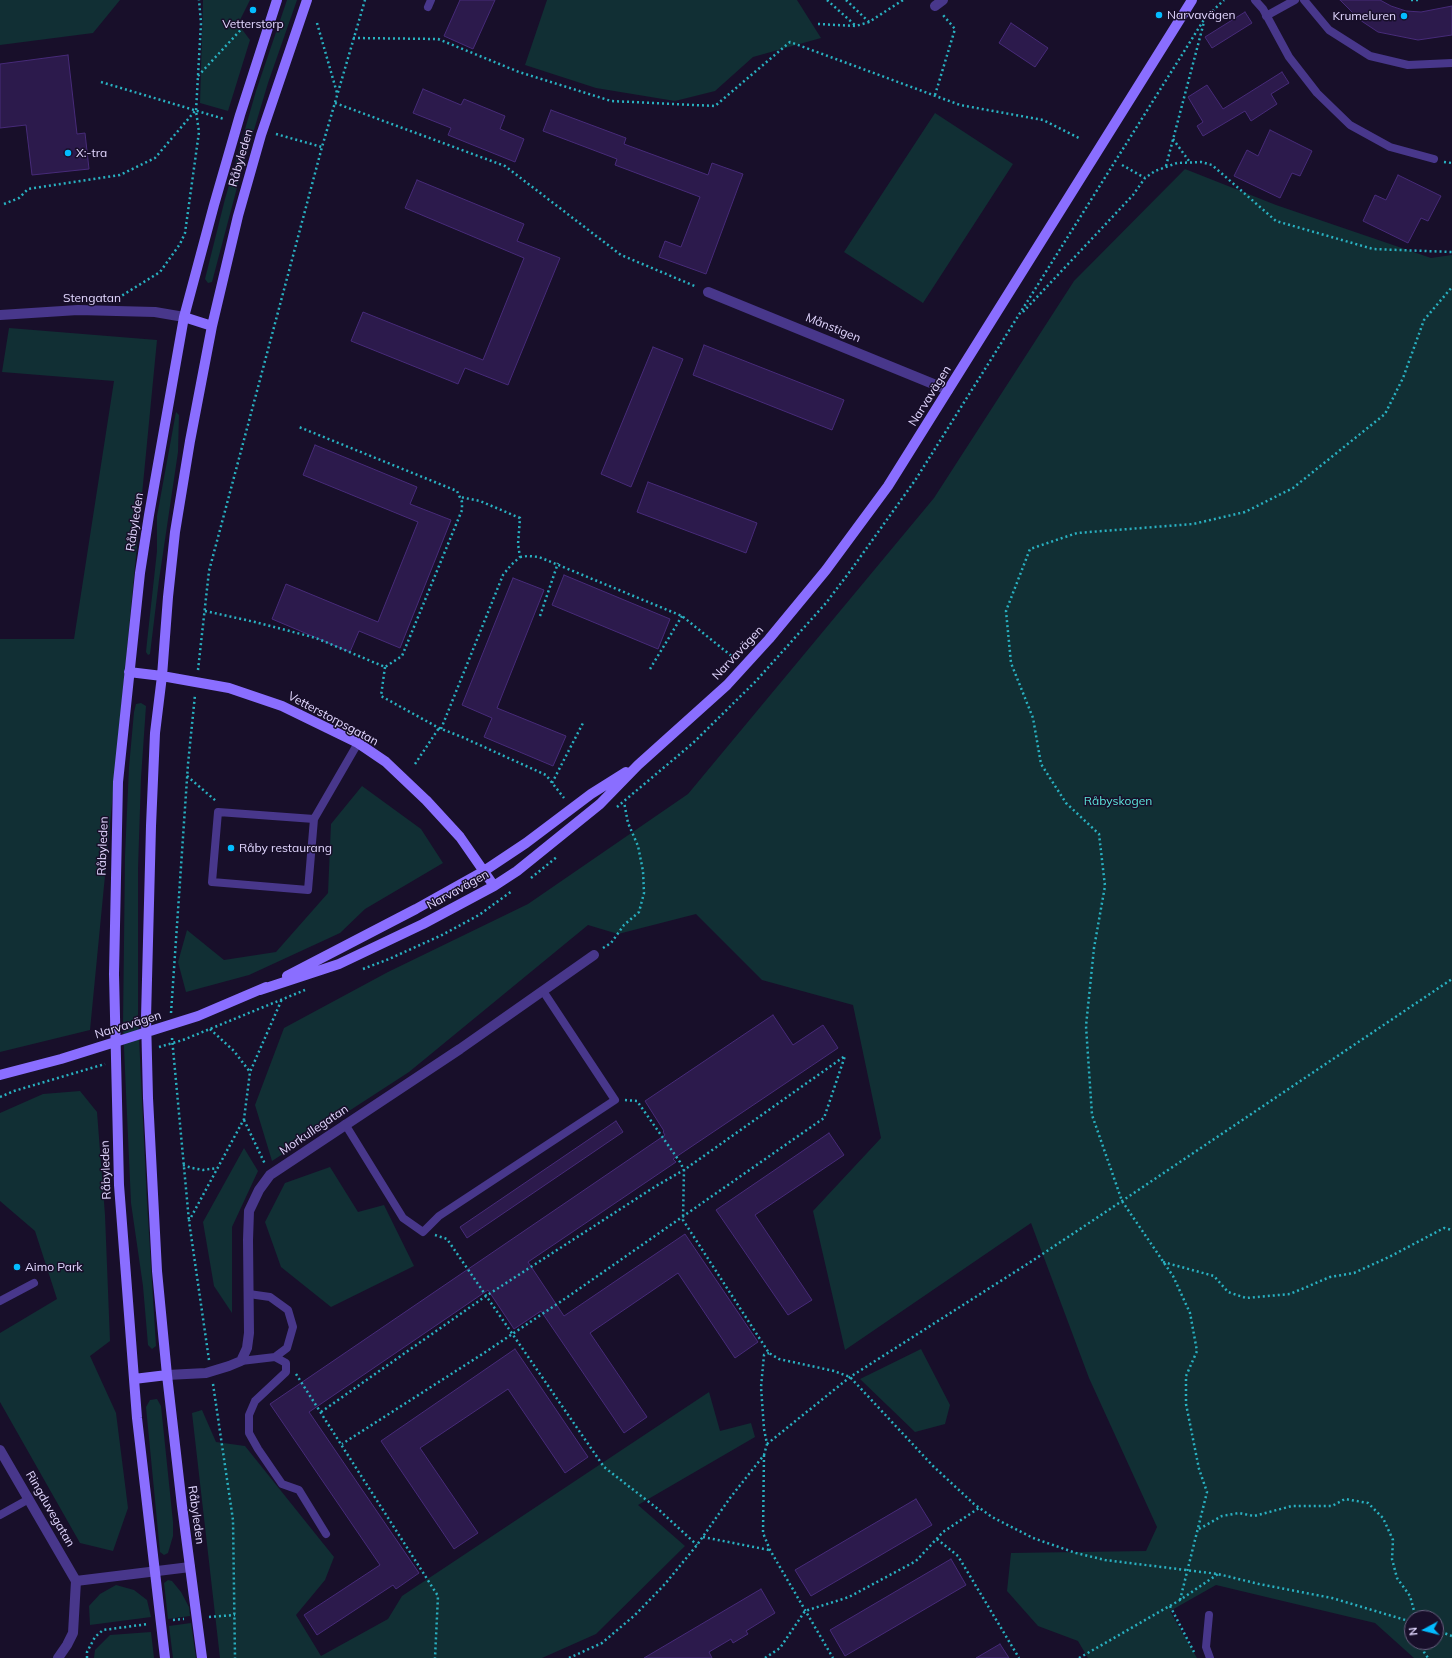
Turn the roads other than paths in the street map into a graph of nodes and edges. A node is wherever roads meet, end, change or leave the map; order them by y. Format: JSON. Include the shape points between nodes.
{"nodes":[{"id":1,"x":277,"y":0,"type":"edge"},
{"id":2,"x":307,"y":0,"type":"edge"},
{"id":3,"x":1192,"y":0,"type":"edge"},
{"id":4,"x":1255,"y":0,"type":"edge"},
{"id":5,"x":1295,"y":0,"type":"edge"},
{"id":6,"x":1304,"y":0,"type":"edge"},
{"id":7,"x":1266,"y":16,"type":"junction"},
{"id":8,"x":1452,"y":63,"type":"edge"},
{"id":9,"x":1434,"y":159,"type":"dead end"},
{"id":10,"x":708,"y":292,"type":"road end"},
{"id":11,"x":0,"y":315,"type":"edge"},
{"id":12,"x":184,"y":317,"type":"junction"},
{"id":13,"x":212,"y":326,"type":"junction"},
{"id":14,"x":948,"y":390,"type":"junction"},
{"id":15,"x":129,"y":672,"type":"junction"},
{"id":16,"x":162,"y":676,"type":"junction"},
{"id":17,"x":358,"y":743,"type":"junction"},
{"id":18,"x":638,"y":765,"type":"junction"},
{"id":19,"x":314,"y":820,"type":"junction"},
{"id":20,"x":484,"y":871,"type":"junction"},
{"id":21,"x":494,"y":886,"type":"junction"},
{"id":22,"x":594,"y":954,"type":"road end"},
{"id":23,"x":260,"y":990,"type":"junction"},
{"id":24,"x":543,"y":991,"type":"junction"},
{"id":25,"x":0,"y":1075,"type":"edge"},
{"id":26,"x":345,"y":1124,"type":"junction"},
{"id":27,"x":34,"y":1283,"type":"dead end"},
{"id":28,"x":249,"y":1294,"type":"junction"},
{"id":29,"x":0,"y":1301,"type":"edge"},
{"id":30,"x":276,"y":1357,"type":"junction"},
{"id":31,"x":241,"y":1361,"type":"junction"},
{"id":32,"x":167,"y":1375,"type":"junction"},
{"id":33,"x":134,"y":1379,"type":"junction"},
{"id":34,"x":0,"y":1450,"type":"edge"},
{"id":35,"x":28,"y":1499,"type":"junction"},
{"id":36,"x":0,"y":1515,"type":"edge"},
{"id":37,"x":326,"y":1534,"type":"dead end"},
{"id":38,"x":190,"y":1567,"type":"junction"},
{"id":39,"x":154,"y":1570,"type":"junction"},
{"id":40,"x":76,"y":1581,"type":"junction"},
{"id":41,"x":1208,"y":1615,"type":"dead end"},
{"id":42,"x":58,"y":1658,"type":"edge"},
{"id":43,"x":165,"y":1658,"type":"edge"},
{"id":44,"x":202,"y":1658,"type":"edge"},
{"id":45,"x":1210,"y":1658,"type":"edge"}],
"edges":[{"from":1,"to":12,"type":"main road","name":"Råbyleden","via":[[225,167]]},
{"from":2,"to":13,"type":"main road","name":"Råbyleden","via":[[261,135],[238,216]]},
{"from":3,"to":14,"type":"main road","name":"Narvavägen"},
{"from":4,"to":7,"type":"lane"},
{"from":5,"to":7,"type":"lane"},
{"from":6,"to":8,"type":"lane","via":[[1329,30],[1370,56],[1408,65]]},
{"from":7,"to":9,"type":"lane","via":[[1289,57],[1313,87],[1350,125],[1390,147]]},
{"from":10,"to":14,"type":"street","name":"Månstigen"},
{"from":11,"to":12,"type":"street","name":"Stengatan","via":[[78,310],[155,312]]},
{"from":12,"to":13,"type":"main road"},
{"from":12,"to":15,"type":"main road","name":"Råbyleden","via":[[140,573]]},
{"from":13,"to":16,"type":"main road","name":"Råbyleden","via":[[175,532]]},
{"from":14,"to":18,"type":"main road","name":"Narvavägen","via":[[888,486],[826,570],[727,685]]},
{"from":15,"to":16,"type":"main road","name":"Vetterstorpsgatan"},
{"from":15,"to":33,"type":"main road","name":"Råbyleden","via":[[118,782],[114,974],[119,1185]]},
{"from":16,"to":17,"type":"main road","name":"Vetterstorpsgatan","via":[[228,688],[282,706]]},
{"from":16,"to":32,"type":"main road","name":"Råbyleden","via":[[155,733],[146,1018],[157,1271]]},
{"from":17,"to":19,"type":"lane"},
{"from":17,"to":20,"type":"main road","name":"Vetterstorpsgatan","via":[[386,762],[426,800],[460,837]]},
{"from":18,"to":20,"type":"main road","name":"Narvavägen","via":[[591,794]]},
{"from":18,"to":21,"type":"main road","name":"Narvavägen","via":[[600,804]]},
{"from":19,"to":19,"type":"lane","via":[[218,812],[212,882],[308,890]]},
{"from":20,"to":21,"type":"main road","name":"Vetterstorpsgatan"},
{"from":20,"to":23,"type":"main road","name":"Narvavägen"},
{"from":21,"to":23,"type":"main road","name":"Narvavägen","via":[[340,964]]},
{"from":22,"to":24,"type":"street","name":"Morkullegatan"},
{"from":23,"to":25,"type":"main road","name":"Narvavägen","via":[[183,1021]]},
{"from":24,"to":26,"type":"street","name":"Morkullegatan"},
{"from":24,"to":26,"type":"lane","via":[[615,1100],[439,1216],[423,1232],[403,1218]]},
{"from":26,"to":28,"type":"street","name":"Morkullegatan","via":[[270,1176],[259,1190],[249,1211]]},
{"from":27,"to":29,"type":"lane"},
{"from":28,"to":30,"type":"lane","via":[[270,1297],[288,1310],[292,1327],[287,1348]]},
{"from":28,"to":31,"type":"street","name":"Morkullegatan","via":[[250,1333]]},
{"from":30,"to":31,"type":"lane"},
{"from":30,"to":37,"type":"lane","via":[[286,1363],[286,1372],[255,1401],[249,1415],[249,1433],[282,1484],[299,1490]]},
{"from":31,"to":32,"type":"street","via":[[211,1371]]},
{"from":32,"to":33,"type":"main road"},
{"from":32,"to":38,"type":"main road","name":"Råbyleden"},
{"from":33,"to":39,"type":"main road","name":"Råbyleden"},
{"from":34,"to":35,"type":"street","name":"Ringduvegatan"},
{"from":35,"to":36,"type":"lane"},
{"from":35,"to":40,"type":"street","name":"Ringduvegatan"},
{"from":38,"to":39,"type":"street"},
{"from":38,"to":44,"type":"main road","name":"Råbyleden"},
{"from":39,"to":40,"type":"street"},
{"from":39,"to":43,"type":"main road","name":"Råbyleden"},
{"from":40,"to":42,"type":"street","via":[[73,1633]]},
{"from":41,"to":45,"type":"lane","via":[[1206,1647]]}]}
